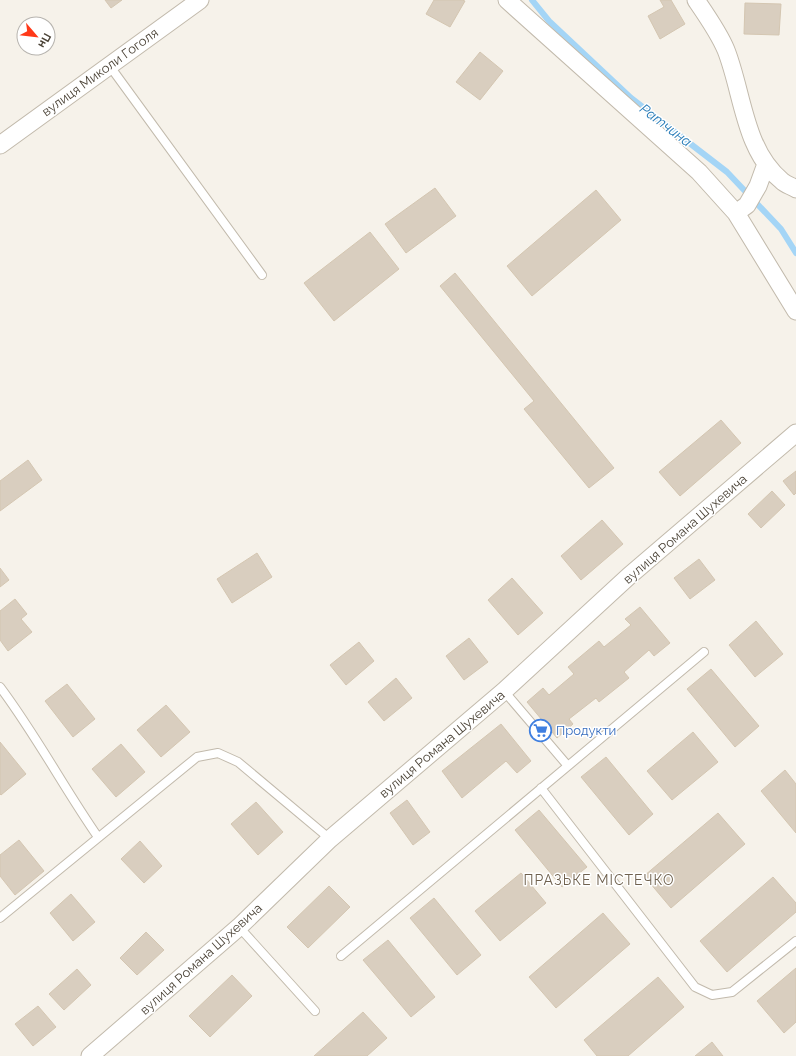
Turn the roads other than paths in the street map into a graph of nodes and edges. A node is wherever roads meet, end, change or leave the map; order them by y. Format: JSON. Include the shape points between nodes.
{"nodes":[{"id":1,"x":200,"y":0,"type":"edge"},
{"id":2,"x":507,"y":0,"type":"edge"},
{"id":3,"x":696,"y":0,"type":"edge"},
{"id":4,"x":710,"y":8,"type":"edge"},
{"id":5,"x":109,"y":65,"type":"junction"},
{"id":6,"x":0,"y":145,"type":"edge"},
{"id":7,"x":766,"y":164,"type":"junction"},
{"id":8,"x":796,"y":189,"type":"edge"},
{"id":9,"x":741,"y":209,"type":"junction"},
{"id":10,"x":262,"y":275,"type":"dead end"},
{"id":11,"x":796,"y":311,"type":"edge"},
{"id":12,"x":796,"y":433,"type":"edge"},
{"id":13,"x":704,"y":652,"type":"dead end"},
{"id":14,"x":0,"y":688,"type":"edge"},
{"id":15,"x":504,"y":691,"type":"junction"},
{"id":16,"x":568,"y":766,"type":"junction"},
{"id":17,"x":541,"y":788,"type":"junction"},
{"id":18,"x":98,"y":837,"type":"junction"},
{"id":19,"x":330,"y":839,"type":"junction"},
{"id":20,"x":0,"y":918,"type":"edge"},
{"id":21,"x":239,"y":927,"type":"junction"},
{"id":22,"x":796,"y":940,"type":"edge"},
{"id":23,"x":341,"y":956,"type":"dead end"},
{"id":24,"x":315,"y":1011,"type":"dead end"},
{"id":25,"x":90,"y":1056,"type":"edge"}],
"edges":[{"from":1,"to":5,"type":"street","name":"вулиця Миколи Гоголя"},
{"from":2,"to":9,"type":"street"},
{"from":3,"to":4,"type":"street"},
{"from":4,"to":7,"type":"street","via":[[726,50],[753,140]]},
{"from":5,"to":6,"type":"street","name":"вулиця Миколи Гоголя"},
{"from":5,"to":10,"type":"lane"},
{"from":7,"to":8,"type":"street","via":[[783,182]]},
{"from":7,"to":9,"type":"street","via":[[758,186]]},
{"from":9,"to":11,"type":"street"},
{"from":12,"to":15,"type":"street","name":"вулиця Романа Шухевича","via":[[629,576]]},
{"from":13,"to":16,"type":"lane"},
{"from":14,"to":18,"type":"lane"},
{"from":15,"to":16,"type":"lane"},
{"from":15,"to":19,"type":"street","name":"вулиця Романа Шухевича"},
{"from":16,"to":17,"type":"lane"},
{"from":17,"to":22,"type":"lane","via":[[695,987],[712,994],[732,992]]},
{"from":17,"to":23,"type":"lane"},
{"from":18,"to":19,"type":"lane","via":[[197,757],[218,753],[238,762]]},
{"from":18,"to":20,"type":"lane"},
{"from":19,"to":21,"type":"street","name":"вулиця Романа Шухевича"},
{"from":21,"to":24,"type":"lane"},
{"from":21,"to":25,"type":"street","name":"вулиця Романа Шухевича"}]}
